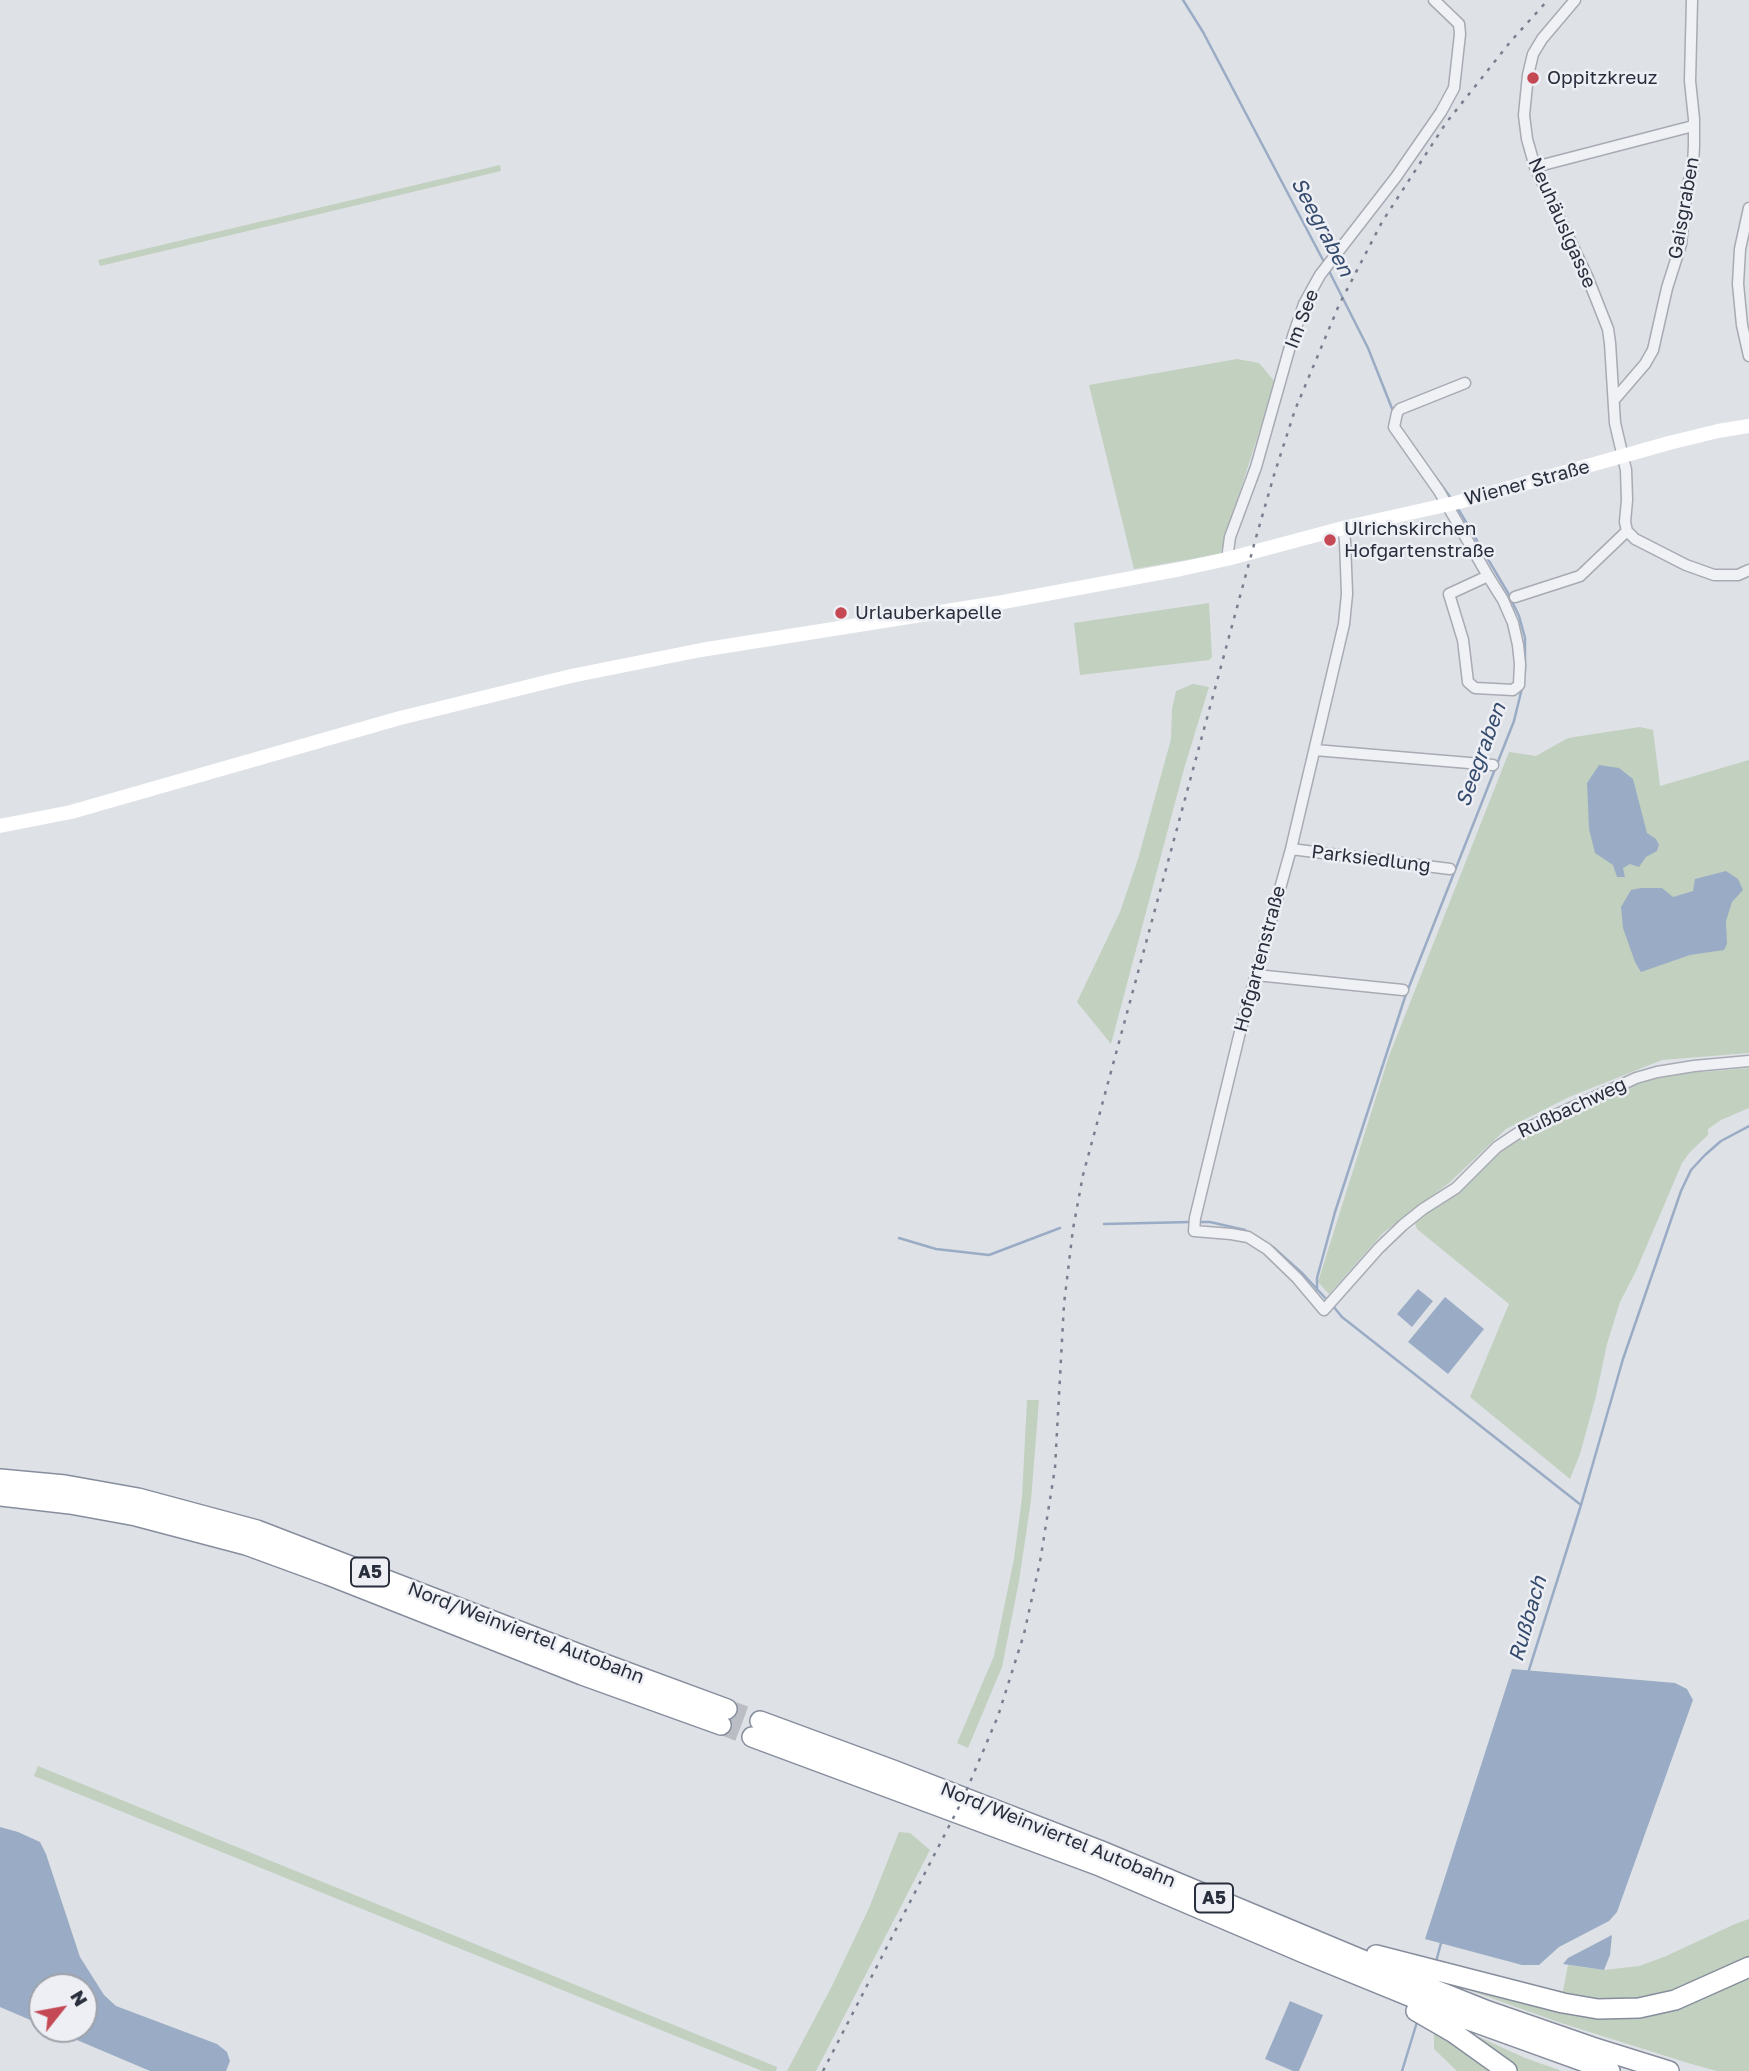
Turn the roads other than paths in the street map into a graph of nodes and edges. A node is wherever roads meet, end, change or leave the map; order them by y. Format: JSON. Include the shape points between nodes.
{"nodes":[{"id":1,"x":1434,"y":0,"type":"edge"},
{"id":2,"x":1575,"y":0,"type":"edge"},
{"id":3,"x":1692,"y":0,"type":"edge"},
{"id":4,"x":1693,"y":126,"type":"junction"},
{"id":5,"x":1535,"y":167,"type":"junction"},
{"id":6,"x":1749,"y":208,"type":"edge"},
{"id":7,"x":1749,"y":356,"type":"edge"},
{"id":8,"x":1465,"y":383,"type":"dead end"},
{"id":9,"x":1614,"y":400,"type":"junction"},
{"id":10,"x":1749,"y":426,"type":"edge"},
{"id":11,"x":1623,"y":457,"type":"junction"},
{"id":12,"x":1453,"y":503,"type":"junction"},
{"id":13,"x":1343,"y":528,"type":"junction"},
{"id":14,"x":1627,"y":531,"type":"junction"},
{"id":15,"x":1227,"y":559,"type":"junction"},
{"id":16,"x":1749,"y":570,"type":"edge"},
{"id":17,"x":1488,"y":576,"type":"junction"},
{"id":18,"x":1515,"y":597,"type":"dead end"},
{"id":19,"x":1315,"y":750,"type":"junction"},
{"id":20,"x":1493,"y":765,"type":"dead end"},
{"id":21,"x":0,"y":826,"type":"edge"},
{"id":22,"x":1291,"y":849,"type":"junction"},
{"id":23,"x":1450,"y":869,"type":"dead end"},
{"id":24,"x":1256,"y":975,"type":"junction"},
{"id":25,"x":1403,"y":990,"type":"dead end"},
{"id":26,"x":1749,"y":1061,"type":"edge"},
{"id":27,"x":1329,"y":1304,"type":"joint"},
{"id":28,"x":0,"y":1479,"type":"edge"},
{"id":29,"x":0,"y":1496,"type":"edge"},
{"id":30,"x":756,"y":1729,"type":"tunnel mouth"},
{"id":31,"x":1308,"y":1947,"type":"junction"},
{"id":32,"x":1749,"y":1967,"type":"edge"},
{"id":33,"x":1507,"y":2071,"type":"edge"},
{"id":34,"x":1610,"y":2071,"type":"edge"},
{"id":35,"x":1669,"y":2071,"type":"edge"}],
"edges":[{"from":1,"to":15,"type":"street","name":"Im See","via":[[1459,24],[1454,88],[1396,177],[1329,263],[1297,323]]},
{"from":2,"to":5,"type":"street","name":"Neuhäuslgasse","via":[[1533,54],[1524,115]]},
{"from":3,"to":4,"type":"street","name":"Gaisgraben"},
{"from":4,"to":5,"type":"street"},
{"from":4,"to":9,"type":"street","name":"Gaisgraben","via":[[1693,167],[1681,244],[1653,350]]},
{"from":5,"to":9,"type":"street","name":"Neuhäuslgasse","via":[[1603,314]]},
{"from":6,"to":7,"type":"street","via":[[1738,267],[1738,299]]},
{"from":8,"to":12,"type":"street","via":[[1400,409],[1394,427]]},
{"from":9,"to":11,"type":"street","name":"Neuhäuslgasse"},
{"from":10,"to":11,"type":"street","name":"Wiener Straße"},
{"from":11,"to":12,"type":"street","name":"Wiener Straße"},
{"from":11,"to":14,"type":"street","name":"Neuhäuslgasse"},
{"from":12,"to":13,"type":"street","name":"Wiener Straße"},
{"from":12,"to":17,"type":"street"},
{"from":13,"to":15,"type":"street","name":"Wiener Straße"},
{"from":13,"to":19,"type":"street","name":"Hofgartenstraße","via":[[1348,594]]},
{"from":14,"to":16,"type":"street","via":[[1686,565],[1714,575]]},
{"from":14,"to":18,"type":"street","via":[[1580,576]]},
{"from":15,"to":21,"type":"street","name":"Wiener Straße","via":[[978,606],[630,663],[400,718],[71,812]]},
{"from":17,"to":17,"type":"street","via":[[1503,600],[1518,645],[1519,685],[1513,690],[1475,688],[1468,682],[1463,640],[1449,594]]},
{"from":19,"to":20,"type":"street"},
{"from":19,"to":22,"type":"street","name":"Hofgartenstraße"},
{"from":22,"to":23,"type":"street","name":"Parksiedlung"},
{"from":22,"to":24,"type":"street","name":"Hofgartenstraße"},
{"from":24,"to":25,"type":"street"},
{"from":24,"to":27,"type":"street","name":"Hofgartenstraße","via":[[1194,1231],[1248,1237]]},
{"from":26,"to":27,"type":"street","name":"Rußbachweg","via":[[1636,1078],[1521,1131],[1497,1147],[1456,1188],[1403,1225]]},
{"from":28,"to":29,"type":"highway","name":"Nord/Weinviertel Autobahn","number":"A5","via":[[138,1498],[257,1530],[605,1664],[724,1717],[569,1670],[246,1545],[136,1516]]},
{"from":30,"to":31,"type":"highway","name":"Nord/Weinviertel Autobahn","number":"A5","via":[[1053,1831]]},
{"from":31,"to":32,"type":"highway","via":[[1598,2009],[1664,2003]]},
{"from":31,"to":33,"type":"highway","via":[[1433,2020]]},
{"from":31,"to":34,"type":"highway","name":"Nord/Weinviertel Autobahn","number":"A5","via":[[1463,2018]]},
{"from":31,"to":35,"type":"highway","name":"Nord/Weinviertel Autobahn","number":"A5"}]}
